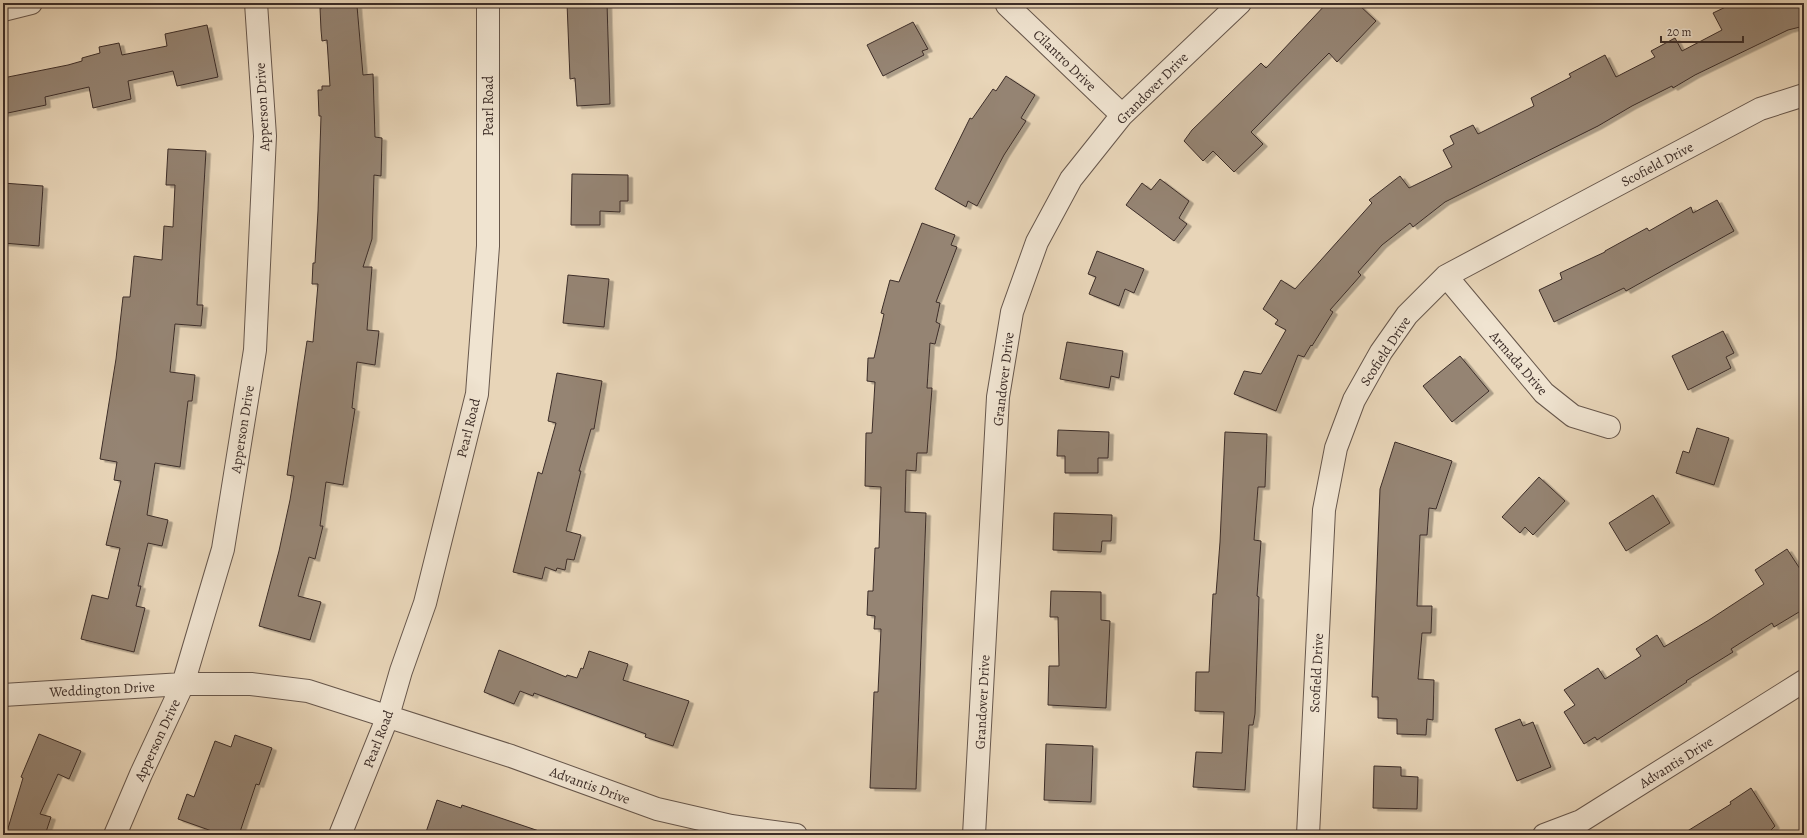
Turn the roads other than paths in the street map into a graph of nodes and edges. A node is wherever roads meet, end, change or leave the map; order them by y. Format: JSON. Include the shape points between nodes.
{"nodes":[{"id":1,"x":32,"y":3,"type":"edge"},
{"id":2,"x":256,"y":3,"type":"edge"},
{"id":3,"x":488,"y":3,"type":"edge"},
{"id":4,"x":1240,"y":3,"type":"edge"},
{"id":5,"x":1007,"y":5,"type":"dead end"},
{"id":6,"x":3,"y":10,"type":"edge"},
{"id":7,"x":1804,"y":95,"type":"edge"},
{"id":8,"x":1122,"y":116,"type":"junction"},
{"id":9,"x":1446,"y":276,"type":"junction"},
{"id":10,"x":1609,"y":427,"type":"dead end"},
{"id":11,"x":1804,"y":681,"type":"edge"},
{"id":12,"x":183,"y":684,"type":"junction"},
{"id":13,"x":3,"y":695,"type":"edge"},
{"id":14,"x":388,"y":716,"type":"junction"},
{"id":15,"x":115,"y":835,"type":"edge"},
{"id":16,"x":340,"y":835,"type":"edge"},
{"id":17,"x":796,"y":835,"type":"edge"},
{"id":18,"x":974,"y":835,"type":"edge"},
{"id":19,"x":1308,"y":835,"type":"edge"},
{"id":20,"x":1544,"y":835,"type":"edge"}],
"edges":[{"from":1,"to":6,"type":"street"},
{"from":2,"to":12,"type":"street","name":"Apperson Drive","via":[[265,136],[255,350],[223,549]]},
{"from":3,"to":14,"type":"street","name":"Pearl Road","via":[[488,246],[477,394],[425,603]]},
{"from":4,"to":8,"type":"street","name":"Grandover Drive"},
{"from":5,"to":8,"type":"street","name":"Cilantro Drive"},
{"from":7,"to":9,"type":"street","name":"Scofield Drive","via":[[1760,109]]},
{"from":8,"to":18,"type":"street","name":"Grandover Drive","via":[[1071,178],[1037,242],[1012,312],[998,397]]},
{"from":9,"to":10,"type":"street","name":"Armada Drive","via":[[1544,394],[1573,416]]},
{"from":9,"to":19,"type":"street","name":"Scofield Drive","via":[[1407,315],[1381,352],[1354,400],[1336,448],[1324,510]]},
{"from":11,"to":20,"type":"street","name":"Advantis Drive","via":[[1581,821]]},
{"from":12,"to":13,"type":"street","name":"Weddington Drive"},
{"from":12,"to":14,"type":"street","name":"Weddington Drive","via":[[251,684],[308,691]]},
{"from":12,"to":15,"type":"street","name":"Apperson Drive","via":[[140,774]]},
{"from":14,"to":16,"type":"street","name":"Pearl Road"},
{"from":14,"to":17,"type":"street","name":"Advantis Drive","via":[[511,756],[657,809],[731,826]]}]}
